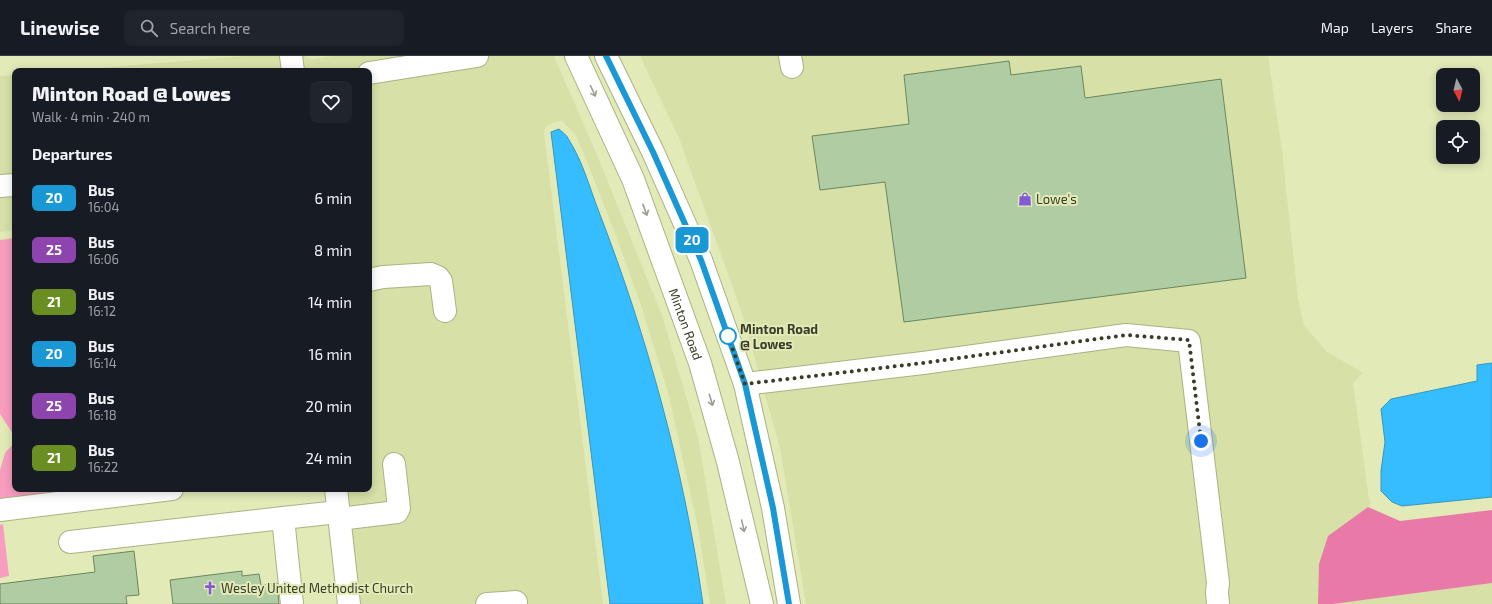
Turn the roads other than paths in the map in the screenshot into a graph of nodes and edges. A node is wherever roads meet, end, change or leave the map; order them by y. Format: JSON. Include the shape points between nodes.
{"nodes":[{"id":1,"x":291,"y":56,"type":"edge"},
{"id":2,"x":477,"y":56,"type":"edge"},
{"id":3,"x":576,"y":56,"type":"edge"},
{"id":4,"x":606,"y":56,"type":"edge"},
{"id":5,"x":293,"y":68,"type":"edge"},
{"id":6,"x":372,"y":73,"type":"edge"},
{"id":7,"x":12,"y":185,"type":"edge"},
{"id":8,"x":0,"y":186,"type":"edge"},
{"id":9,"x":372,"y":279,"type":"edge"},
{"id":10,"x":445,"y":311,"type":"dead end"},
{"id":11,"x":745,"y":384,"type":"junction"},
{"id":12,"x":394,"y":464,"type":"dead end"},
{"id":13,"x":147,"y":492,"type":"edge"},
{"id":14,"x":336,"y":492,"type":"edge"},
{"id":15,"x":0,"y":510,"type":"edge"},
{"id":16,"x":339,"y":516,"type":"junction"},
{"id":17,"x":282,"y":518,"type":"junction"},
{"id":18,"x":70,"y":542,"type":"dead end"},
{"id":19,"x":1218,"y":598,"type":"edge"},
{"id":20,"x":516,"y":602,"type":"dead end"},
{"id":21,"x":292,"y":604,"type":"edge"},
{"id":22,"x":349,"y":604,"type":"edge"},
{"id":23,"x":487,"y":604,"type":"edge"},
{"id":24,"x":762,"y":604,"type":"edge"},
{"id":25,"x":789,"y":604,"type":"edge"}],
"edges":[{"from":1,"to":5,"type":"main road"},
{"from":2,"to":6,"type":"main road"},
{"from":3,"to":24,"type":"main road","name":"Minton Road","one_way":true,"via":[[633,179],[700,363],[728,462]]},
{"from":4,"to":11,"type":"main road","via":[[653,152],[701,260]]},
{"from":7,"to":8,"type":"main road"},
{"from":9,"to":10,"type":"main road","via":[[431,274],[438,277],[441,281]]},
{"from":11,"to":19,"type":"main road","via":[[1126,335],[1189,340]]},
{"from":11,"to":25,"type":"main road","via":[[773,508]]},
{"from":12,"to":16,"type":"main road","via":[[399,508],[397,512]]},
{"from":13,"to":15,"type":"main road"},
{"from":14,"to":16,"type":"main road"},
{"from":16,"to":17,"type":"main road"},
{"from":16,"to":22,"type":"main road"},
{"from":17,"to":18,"type":"main road"},
{"from":17,"to":21,"type":"main road"},
{"from":20,"to":23,"type":"main road"}]}
